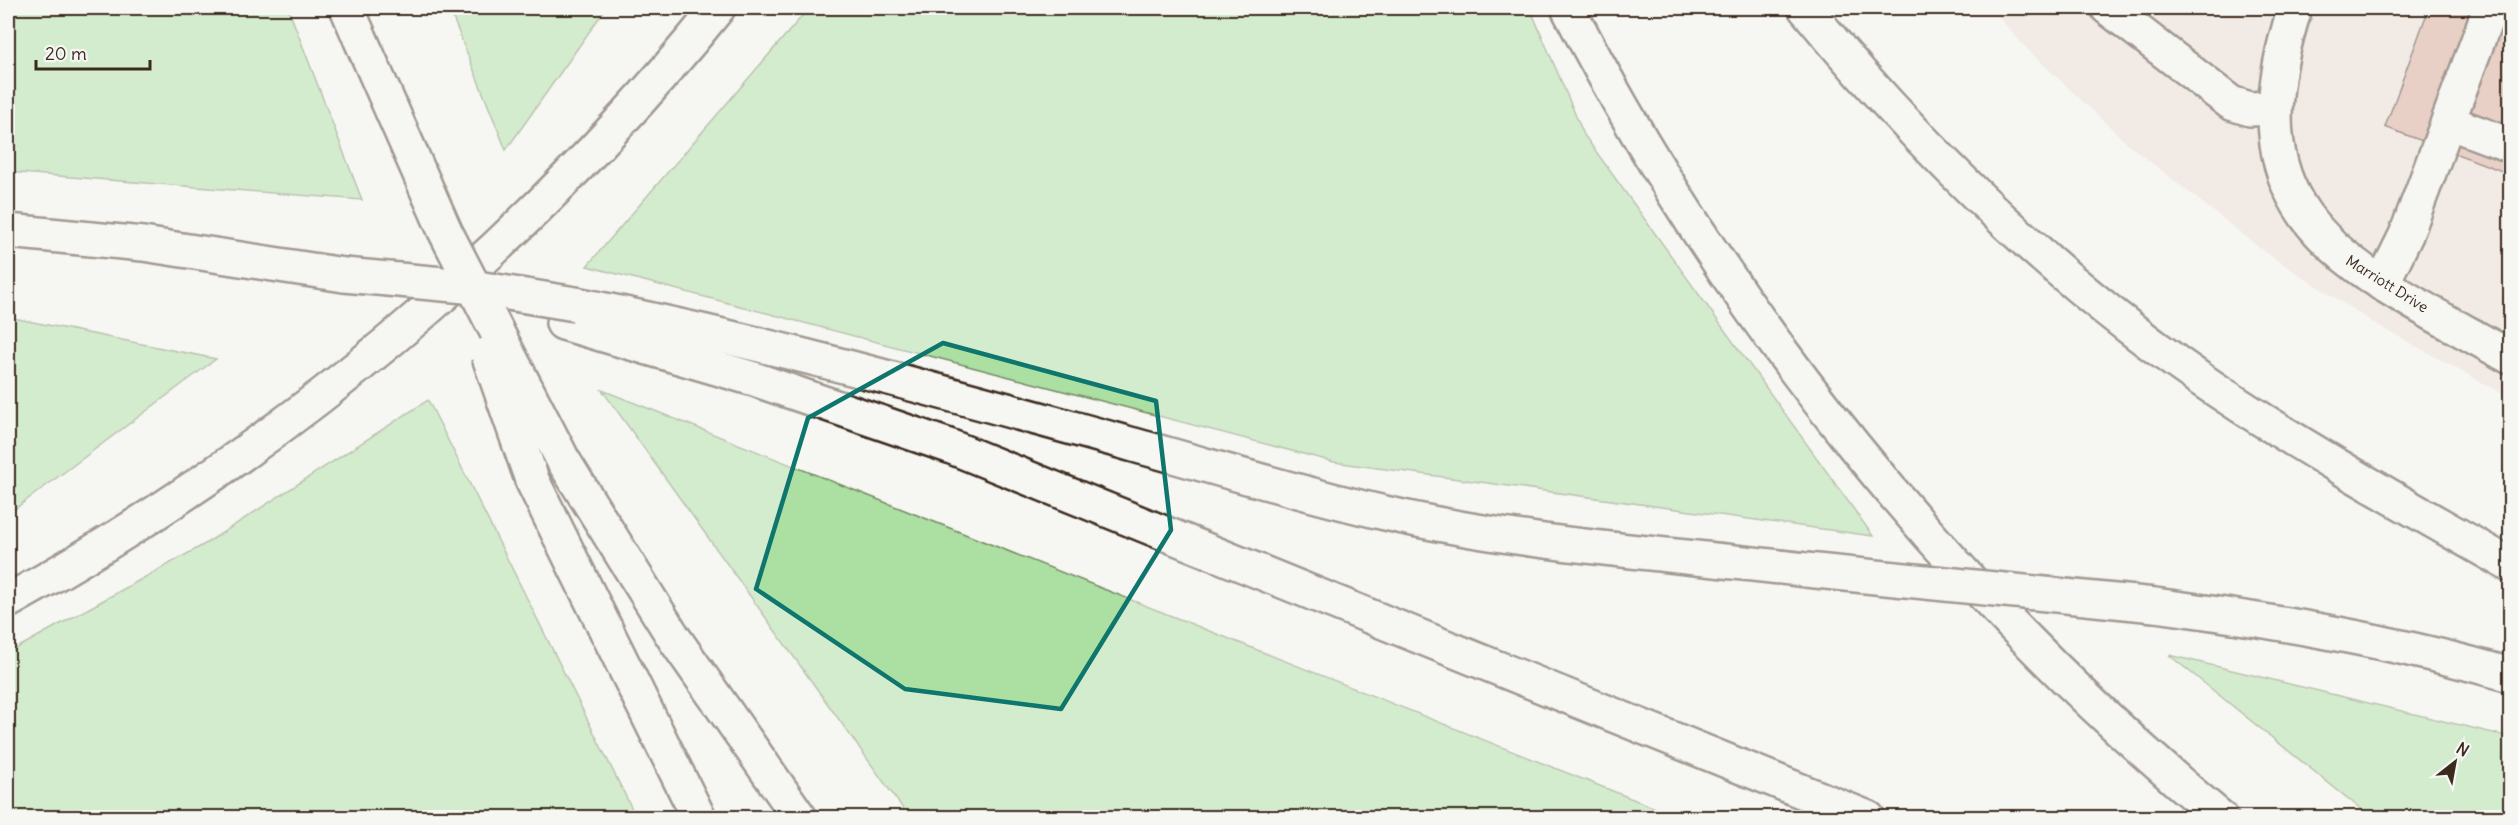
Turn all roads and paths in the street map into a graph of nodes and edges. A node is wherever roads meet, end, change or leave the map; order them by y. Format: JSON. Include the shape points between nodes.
{"nodes":[{"id":1,"x":347,"y":8,"type":"edge"},
{"id":2,"x":718,"y":8,"type":"edge"},
{"id":3,"x":1568,"y":8,"type":"edge"},
{"id":4,"x":1805,"y":8,"type":"edge"},
{"id":5,"x":2295,"y":8,"type":"edge"},
{"id":6,"x":2490,"y":8,"type":"edge"},
{"id":7,"x":2123,"y":12,"type":"edge"},
{"id":8,"x":2274,"y":108,"type":"junction"},
{"id":9,"x":2448,"y":122,"type":"junction"},
{"id":10,"x":2511,"y":145,"type":"edge"},
{"id":11,"x":8,"y":231,"type":"edge"},
{"id":12,"x":445,"y":231,"type":"junction"},
{"id":13,"x":2382,"y":284,"type":"junction"},
{"id":14,"x":569,"y":313,"type":"junction"},
{"id":15,"x":2511,"y":357,"type":"edge"},
{"id":16,"x":2511,"y":565,"type":"edge"},
{"id":17,"x":8,"y":601,"type":"edge"},
{"id":18,"x":2511,"y":675,"type":"edge"},
{"id":19,"x":699,"y":818,"type":"edge"},
{"id":20,"x":800,"y":818,"type":"edge"},
{"id":21,"x":1868,"y":818,"type":"edge"},
{"id":22,"x":2221,"y":818,"type":"edge"}],
"edges":[{"from":1,"to":12,"type":"main road","bridge":true},
{"from":2,"to":17,"type":"main road","via":[[568,176],[466,275],[364,364],[193,488]]},
{"from":3,"to":22,"type":"main road","via":[[1627,115],[1700,234],[1777,347],[1864,459],[2001,614],[2102,712]]},
{"from":4,"to":16,"type":"main road","via":[[1925,146],[2077,286],[2239,405]]},
{"from":5,"to":8,"type":"main road","name":"Marriott Drive","via":[[2280,58]]},
{"from":6,"to":9,"type":"main road"},
{"from":7,"to":8,"type":"main road","via":[[2231,103],[2250,109]]},
{"from":8,"to":13,"type":"main road","name":"Marriott Drive","via":[[2278,149],[2299,206],[2323,238]]},
{"from":9,"to":10,"type":"main road"},
{"from":9,"to":13,"type":"main road","via":[[2406,235]]},
{"from":11,"to":14,"type":"main road","bridge":true,"via":[[142,244]]},
{"from":12,"to":19,"type":"main road","bridge":true,"via":[[532,480]]},
{"from":12,"to":20,"type":"main road","bridge":true,"via":[[563,460],[674,638]]},
{"from":13,"to":15,"type":"main road","name":"Marriott Drive"},
{"from":14,"to":18,"type":"main road","bridge":true,"via":[[698,330],[869,372],[1406,518],[1551,542],[2241,616],[2380,642]]},
{"from":14,"to":21,"type":"main road","via":[[949,446]]}]}
